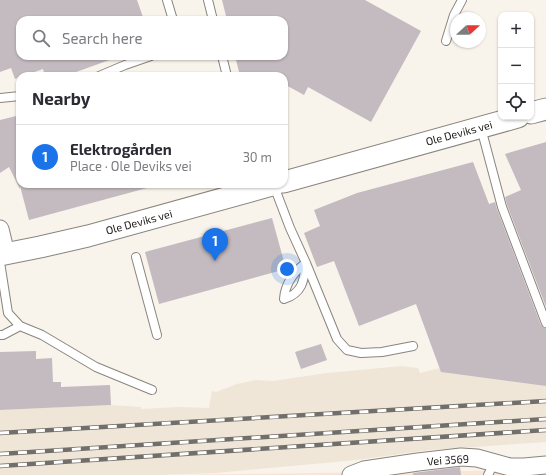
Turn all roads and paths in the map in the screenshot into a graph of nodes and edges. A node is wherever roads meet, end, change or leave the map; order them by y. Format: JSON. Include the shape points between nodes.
{"nodes":[{"id":1,"x":167,"y":0,"type":"edge"},
{"id":2,"x":208,"y":0,"type":"edge"},
{"id":3,"x":462,"y":0,"type":"edge"},
{"id":4,"x":172,"y":16,"type":"edge"},
{"id":5,"x":212,"y":16,"type":"edge"},
{"id":6,"x":446,"y":41,"type":"dead end"},
{"id":7,"x":139,"y":60,"type":"edge"},
{"id":8,"x":223,"y":60,"type":"edge"},
{"id":9,"x":108,"y":72,"type":"edge"},
{"id":10,"x":226,"y":72,"type":"edge"},
{"id":11,"x":16,"y":96,"type":"edge"},
{"id":12,"x":0,"y":98,"type":"edge"},
{"id":13,"x":546,"y":109,"type":"edge"},
{"id":14,"x":534,"y":112,"type":"edge"},
{"id":15,"x":507,"y":120,"type":"edge"},
{"id":16,"x":481,"y":127,"type":"junction"},
{"id":17,"x":288,"y":180,"type":"edge"},
{"id":18,"x":259,"y":188,"type":"edge"},
{"id":19,"x":271,"y":188,"type":"edge"},
{"id":20,"x":0,"y":229,"type":"edge"},
{"id":21,"x":2,"y":257,"type":"edge"},
{"id":22,"x":136,"y":257,"type":"dead end"},
{"id":23,"x":2,"y":291,"type":"edge"},
{"id":24,"x":546,"y":323,"type":"edge"},
{"id":25,"x":20,"y":326,"type":"junction"},
{"id":26,"x":0,"y":335,"type":"edge"},
{"id":27,"x":157,"y":335,"type":"dead end"},
{"id":28,"x":413,"y":346,"type":"dead end"},
{"id":29,"x":152,"y":390,"type":"dead end"},
{"id":30,"x":546,"y":465,"type":"edge"},
{"id":31,"x":491,"y":469,"type":"edge"},
{"id":32,"x":351,"y":475,"type":"edge"}],
"edges":[{"from":1,"to":4,"type":"lane"},
{"from":2,"to":5,"type":"lane"},
{"from":3,"to":6,"type":"lane"},
{"from":7,"to":9,"type":"lane"},
{"from":8,"to":10,"type":"lane"},
{"from":11,"to":12,"type":"lane"},
{"from":13,"to":14,"type":"street"},
{"from":15,"to":16,"type":"street","name":"Ole Deviks vei"},
{"from":16,"to":17,"type":"street","name":"Ole Deviks vei"},
{"from":16,"to":24,"type":"lane","via":[[502,207]]},
{"from":18,"to":21,"type":"street","name":"Ole Deviks vei"},
{"from":19,"to":28,"type":"lane","via":[[337,339],[347,350],[360,353]]},
{"from":20,"to":21,"type":"street"},
{"from":21,"to":23,"type":"lane"},
{"from":22,"to":27,"type":"lane"},
{"from":23,"to":25,"type":"lane","via":[[8,313]]},
{"from":25,"to":26,"type":"lane"},
{"from":25,"to":29,"type":"lane","via":[[42,335],[96,367]]},
{"from":30,"to":31,"type":"street","name":"Vei 3569"},
{"from":31,"to":32,"type":"street","name":"Vei 3569","via":[[476,458],[461,457],[364,470]]}]}
